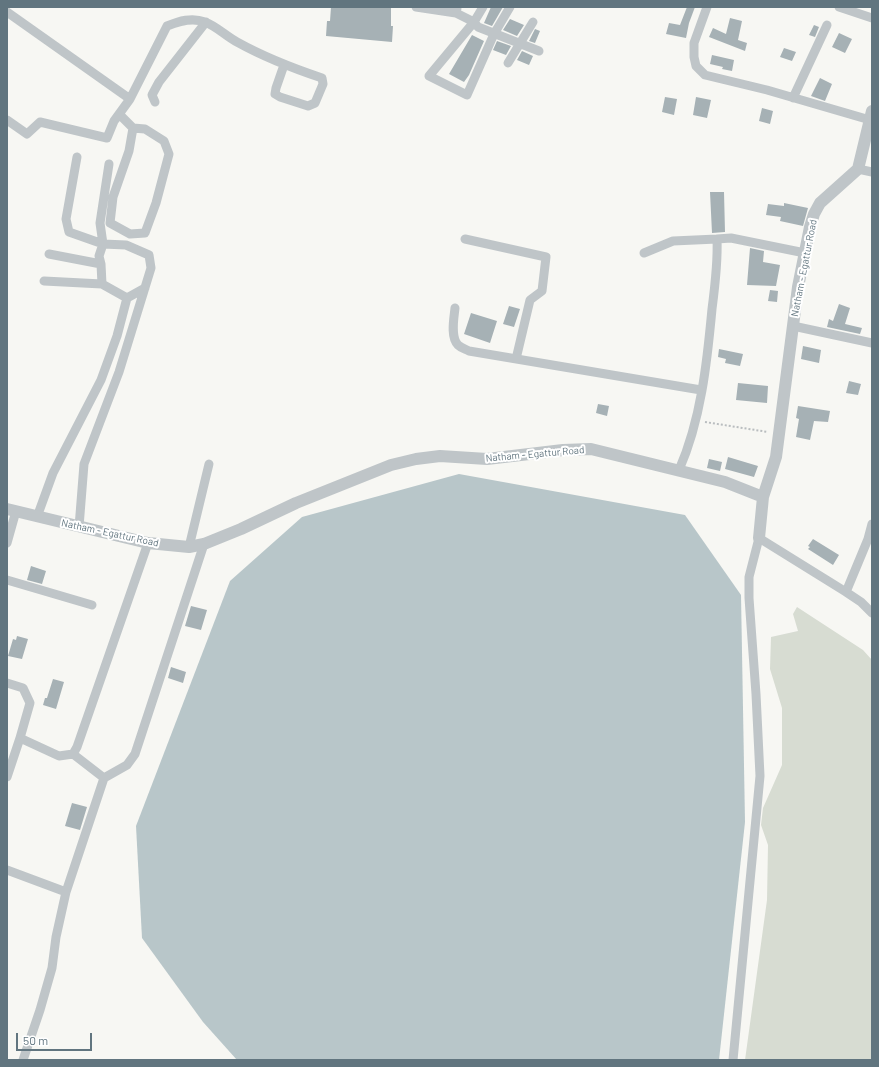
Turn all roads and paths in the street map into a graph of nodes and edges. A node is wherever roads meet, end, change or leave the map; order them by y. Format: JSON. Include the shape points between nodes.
{"nodes":[{"id":1,"x":416,"y":7,"type":"edge"},
{"id":2,"x":483,"y":7,"type":"edge"},
{"id":3,"x":510,"y":7,"type":"edge"},
{"id":4,"x":707,"y":7,"type":"edge"},
{"id":5,"x":839,"y":7,"type":"edge"},
{"id":6,"x":457,"y":10,"type":"edge"},
{"id":7,"x":7,"y":12,"type":"edge"},
{"id":8,"x":872,"y":18,"type":"edge"},
{"id":9,"x":206,"y":22,"type":"junction"},
{"id":10,"x":474,"y":22,"type":"junction"},
{"id":11,"x":533,"y":22,"type":"dead end"},
{"id":12,"x":827,"y":25,"type":"dead end"},
{"id":13,"x":494,"y":34,"type":"junction"},
{"id":14,"x":521,"y":44,"type":"junction"},
{"id":15,"x":539,"y":51,"type":"dead end"},
{"id":16,"x":508,"y":62,"type":"dead end"},
{"id":17,"x":284,"y":65,"type":"junction"},
{"id":18,"x":793,"y":98,"type":"junction"},
{"id":19,"x":130,"y":99,"type":"junction"},
{"id":20,"x":156,"y":102,"type":"dead end"},
{"id":21,"x":119,"y":114,"type":"junction"},
{"id":22,"x":871,"y":115,"type":"edge"},
{"id":23,"x":7,"y":120,"type":"edge"},
{"id":24,"x":134,"y":128,"type":"junction"},
{"id":25,"x":77,"y":157,"type":"dead end"},
{"id":26,"x":109,"y":164,"type":"dead end"},
{"id":27,"x":858,"y":169,"type":"junction"},
{"id":28,"x":872,"y":172,"type":"edge"},
{"id":29,"x":465,"y":239,"type":"dead end"},
{"id":30,"x":717,"y":239,"type":"junction"},
{"id":31,"x":103,"y":244,"type":"junction"},
{"id":32,"x":805,"y":252,"type":"junction"},
{"id":33,"x":644,"y":253,"type":"dead end"},
{"id":34,"x":50,"y":254,"type":"dead end"},
{"id":35,"x":101,"y":264,"type":"junction"},
{"id":36,"x":44,"y":281,"type":"dead end"},
{"id":37,"x":102,"y":284,"type":"junction"},
{"id":38,"x":145,"y":288,"type":"junction"},
{"id":39,"x":127,"y":298,"type":"junction"},
{"id":40,"x":455,"y":308,"type":"dead end"},
{"id":41,"x":793,"y":326,"type":"junction"},
{"id":42,"x":872,"y":343,"type":"edge"},
{"id":43,"x":516,"y":359,"type":"junction"},
{"id":44,"x":701,"y":390,"type":"junction"},
{"id":45,"x":696,"y":420,"type":"junction"},
{"id":46,"x":779,"y":434,"type":"junction"},
{"id":47,"x":209,"y":464,"type":"dead end"},
{"id":48,"x":679,"y":470,"type":"junction"},
{"id":49,"x":763,"y":497,"type":"junction"},
{"id":50,"x":11,"y":510,"type":"edge"},
{"id":51,"x":37,"y":517,"type":"junction"},
{"id":52,"x":872,"y":524,"type":"edge"},
{"id":53,"x":79,"y":527,"type":"junction"},
{"id":54,"x":759,"y":538,"type":"junction"},
{"id":55,"x":870,"y":540,"type":"edge"},
{"id":56,"x":7,"y":543,"type":"edge"},
{"id":57,"x":148,"y":543,"type":"junction"},
{"id":58,"x":204,"y":544,"type":"junction"},
{"id":59,"x":189,"y":547,"type":"junction"},
{"id":60,"x":7,"y":580,"type":"edge"},
{"id":61,"x":846,"y":592,"type":"junction"},
{"id":62,"x":92,"y":605,"type":"dead end"},
{"id":63,"x":872,"y":613,"type":"edge"},
{"id":64,"x":7,"y":682,"type":"edge"},
{"id":65,"x":20,"y":738,"type":"junction"},
{"id":66,"x":73,"y":754,"type":"junction"},
{"id":67,"x":7,"y":776,"type":"edge"},
{"id":68,"x":104,"y":778,"type":"junction"},
{"id":69,"x":7,"y":870,"type":"edge"},
{"id":70,"x":66,"y":892,"type":"junction"},
{"id":71,"x":23,"y":1060,"type":"edge"},
{"id":72,"x":733,"y":1060,"type":"edge"}],
"edges":[{"from":1,"to":6,"type":"street"},
{"from":2,"to":10,"type":"street"},
{"from":3,"to":13,"type":"street"},
{"from":4,"to":18,"type":"street","via":[[694,43],[696,66],[705,75]]},
{"from":5,"to":8,"type":"street"},
{"from":6,"to":10,"type":"street"},
{"from":7,"to":19,"type":"street"},
{"from":9,"to":17,"type":"street","via":[[236,42]]},
{"from":9,"to":19,"type":"street","via":[[191,19],[167,26]]},
{"from":9,"to":20,"type":"street","via":[[158,82],[152,95]]},
{"from":10,"to":13,"type":"street","via":[[478,27]]},
{"from":10,"to":13,"type":"street","via":[[429,76],[467,95]]},
{"from":11,"to":14,"type":"street"},
{"from":12,"to":18,"type":"street"},
{"from":13,"to":14,"type":"street"},
{"from":14,"to":15,"type":"street"},
{"from":14,"to":16,"type":"street"},
{"from":17,"to":17,"type":"street","via":[[322,78],[323,84],[315,103],[308,106],[275,94]]},
{"from":18,"to":22,"type":"street"},
{"from":19,"to":21,"type":"street"},
{"from":21,"to":23,"type":"street","via":[[107,138],[40,122],[27,134]]},
{"from":21,"to":24,"type":"street"},
{"from":22,"to":27,"type":"street"},
{"from":24,"to":24,"type":"street","via":[[114,197],[110,223],[130,234],[144,233],[156,204],[169,154],[164,141],[145,129]]},
{"from":25,"to":31,"type":"street","via":[[66,219],[69,232]]},
{"from":26,"to":31,"type":"street","via":[[100,223]]},
{"from":27,"to":28,"type":"street"},
{"from":27,"to":32,"type":"street","name":"Natham - Egattur Road","via":[[820,203],[814,214]]},
{"from":29,"to":43,"type":"street","via":[[546,257],[542,291],[530,300]]},
{"from":30,"to":32,"type":"street","via":[[731,238]]},
{"from":30,"to":33,"type":"street","via":[[673,242]]},
{"from":30,"to":44,"type":"street","via":[[714,295]]},
{"from":31,"to":35,"type":"street","via":[[99,256]]},
{"from":31,"to":38,"type":"street","via":[[126,245],[149,255],[151,268]]},
{"from":32,"to":41,"type":"street","name":"Natham - Egattur Road"},
{"from":34,"to":35,"type":"street"},
{"from":35,"to":37,"type":"street"},
{"from":36,"to":37,"type":"street"},
{"from":37,"to":39,"type":"street"},
{"from":38,"to":39,"type":"street"},
{"from":38,"to":53,"type":"street","via":[[119,372],[84,464]]},
{"from":39,"to":51,"type":"street","via":[[101,380],[53,473]]},
{"from":40,"to":43,"type":"street","via":[[453,326],[455,342],[459,346],[469,351]]},
{"from":41,"to":42,"type":"street"},
{"from":41,"to":46,"type":"street","name":"Natham - Egattur Road"},
{"from":43,"to":44,"type":"street"},
{"from":44,"to":45,"type":"street"},
{"from":45,"to":46,"type":"path"},
{"from":45,"to":48,"type":"street"},
{"from":46,"to":49,"type":"street","name":"Natham - Egattur Road","via":[[776,457]]},
{"from":47,"to":59,"type":"street"},
{"from":48,"to":49,"type":"street","name":"Natham - Egattur Road","via":[[725,482]]},
{"from":48,"to":58,"type":"street","name":"Natham - Egattur Road","via":[[591,449],[487,459],[440,456],[416,459],[391,465],[296,503],[241,530]]},
{"from":49,"to":54,"type":"street"},
{"from":50,"to":51,"type":"street","name":"Natham - Egattur Road"},
{"from":50,"to":56,"type":"street"},
{"from":51,"to":53,"type":"street","name":"Natham - Egattur Road"},
{"from":52,"to":55,"type":"street"},
{"from":53,"to":57,"type":"street","name":"Natham - Egattur Road"},
{"from":54,"to":61,"type":"street"},
{"from":54,"to":72,"type":"street","via":[[749,577],[748,598],[760,776]]},
{"from":55,"to":61,"type":"street"},
{"from":57,"to":59,"type":"street","name":"Natham - Egattur Road"},
{"from":57,"to":66,"type":"street"},
{"from":58,"to":59,"type":"street","name":"Natham - Egattur Road"},
{"from":58,"to":68,"type":"street","via":[[135,754],[127,765]]},
{"from":60,"to":62,"type":"street"},
{"from":61,"to":63,"type":"street"},
{"from":64,"to":65,"type":"street","via":[[23,688],[30,703]]},
{"from":65,"to":66,"type":"street","via":[[59,756]]},
{"from":65,"to":67,"type":"street"},
{"from":66,"to":68,"type":"street"},
{"from":68,"to":70,"type":"street"},
{"from":69,"to":70,"type":"street"},
{"from":70,"to":71,"type":"street","via":[[52,968]]}]}
